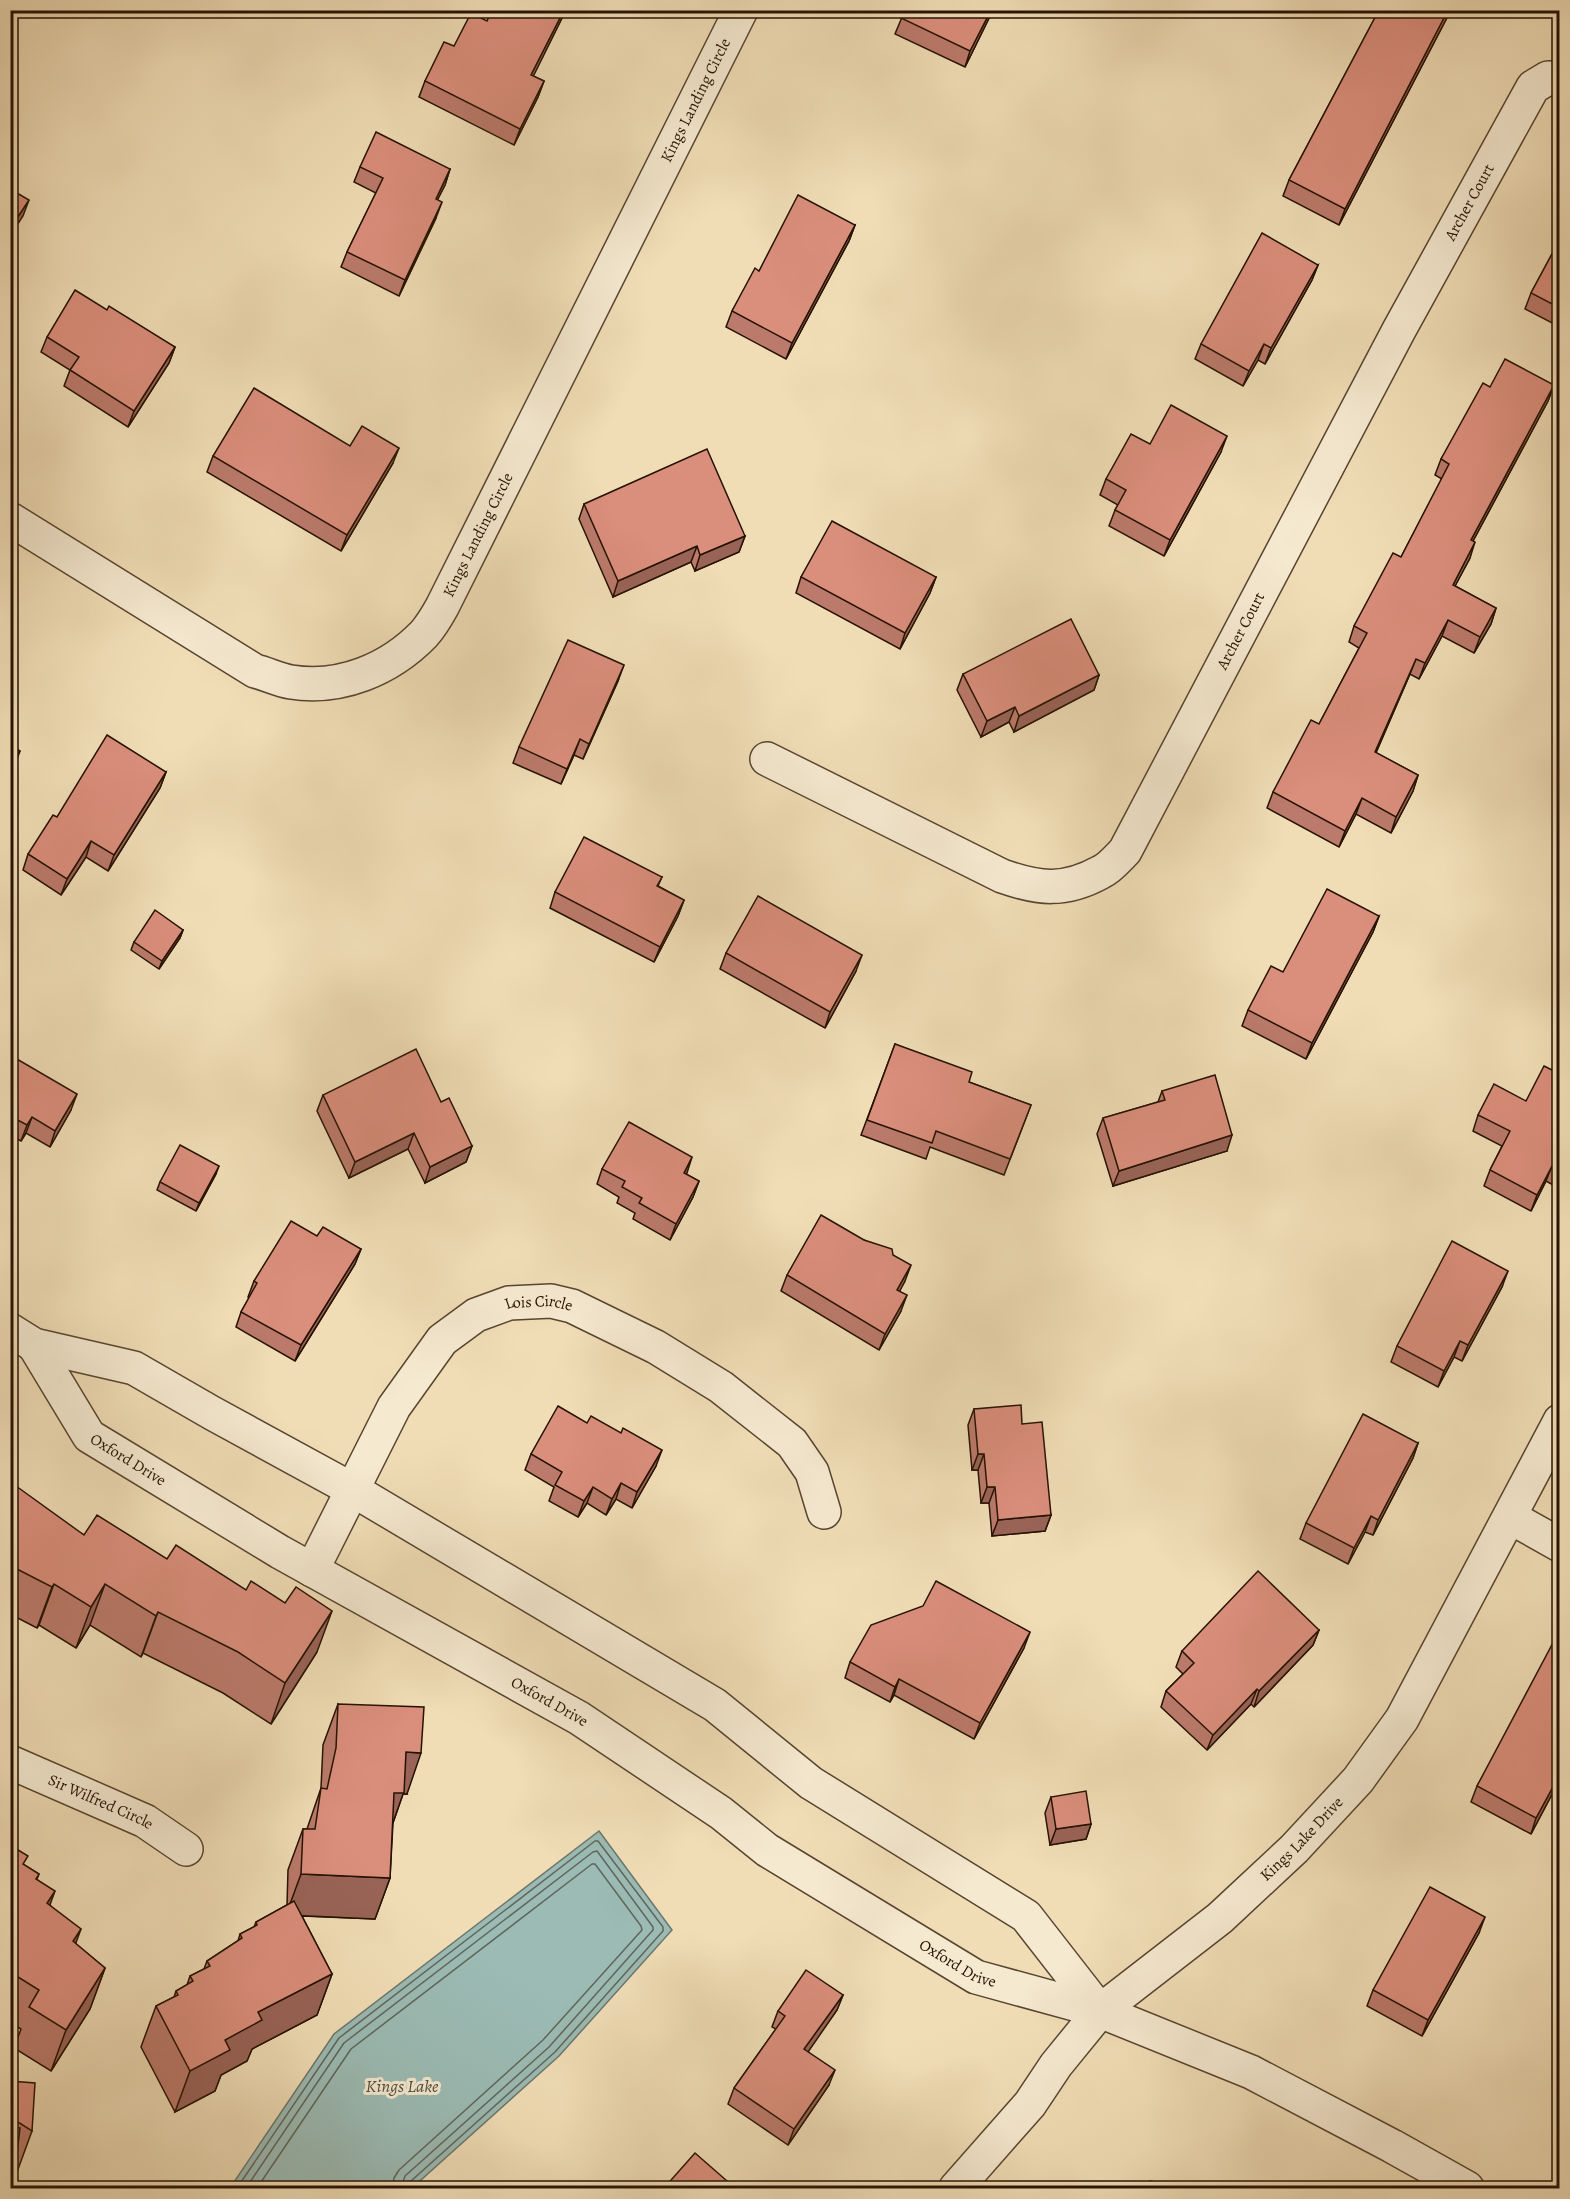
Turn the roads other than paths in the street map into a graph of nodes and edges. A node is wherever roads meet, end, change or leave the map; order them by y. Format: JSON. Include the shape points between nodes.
{"nodes":[{"id":1,"x":741,"y":10,"type":"edge"},
{"id":2,"x":1560,"y":79,"type":"edge"},
{"id":3,"x":10,"y":519,"type":"edge"},
{"id":4,"x":767,"y":759,"type":"dead end"},
{"id":5,"x":22,"y":1338,"type":"edge"},
{"id":6,"x":1560,"y":1421,"type":"edge"},
{"id":7,"x":353,"y":1490,"type":"junction"},
{"id":8,"x":824,"y":1512,"type":"dead end"},
{"id":9,"x":1510,"y":1517,"type":"junction"},
{"id":10,"x":1560,"y":1545,"type":"edge"},
{"id":11,"x":312,"y":1570,"type":"junction"},
{"id":12,"x":10,"y":1762,"type":"edge"},
{"id":13,"x":186,"y":1849,"type":"dead end"},
{"id":14,"x":1100,"y":2011,"type":"junction"},
{"id":15,"x":956,"y":2188,"type":"edge"},
{"id":16,"x":1467,"y":2188,"type":"edge"}],
"edges":[{"from":1,"to":3,"type":"street","name":"Kings Landing Circle","via":[[442,607],[426,632],[398,658],[365,675],[328,683],[291,682],[255,671]]},
{"from":2,"to":4,"type":"street","name":"Archer Court","via":[[1548,78],[1533,87],[1399,330],[1125,851],[1102,872],[1069,885],[1032,886],[1002,876]]},
{"from":5,"to":7,"type":"street","name":"Oxford Drive","via":[[134,1368]]},
{"from":5,"to":11,"type":"street","name":"Oxford Drive","via":[[88,1436]]},
{"from":6,"to":9,"type":"street","name":"Kings Lake Drive"},
{"from":7,"to":8,"type":"street","name":"Lois Circle","via":[[394,1407],[442,1340],[476,1315],[509,1303],[551,1301],[572,1306],[656,1347],[721,1387],[792,1443],[812,1472]]},
{"from":7,"to":11,"type":"street","name":"Lois Circle"},
{"from":7,"to":14,"type":"street","name":"Oxford Drive","via":[[715,1705],[811,1782],[1026,1916]]},
{"from":9,"to":10,"type":"street"},
{"from":9,"to":14,"type":"street","name":"Kings Lake Drive","via":[[1401,1719],[1358,1780],[1294,1849],[1220,1918]]},
{"from":11,"to":14,"type":"street","name":"Oxford Drive","via":[[579,1718],[721,1813],[767,1850],[976,1977]]},
{"from":12,"to":13,"type":"street","name":"Sir Wilfred Circle","via":[[145,1821]]},
{"from":14,"to":15,"type":"street","name":"Kings Lake Drive","via":[[1030,2104]]},
{"from":14,"to":16,"type":"street","name":"Oxford Drive","via":[[1251,2072]]}]}
